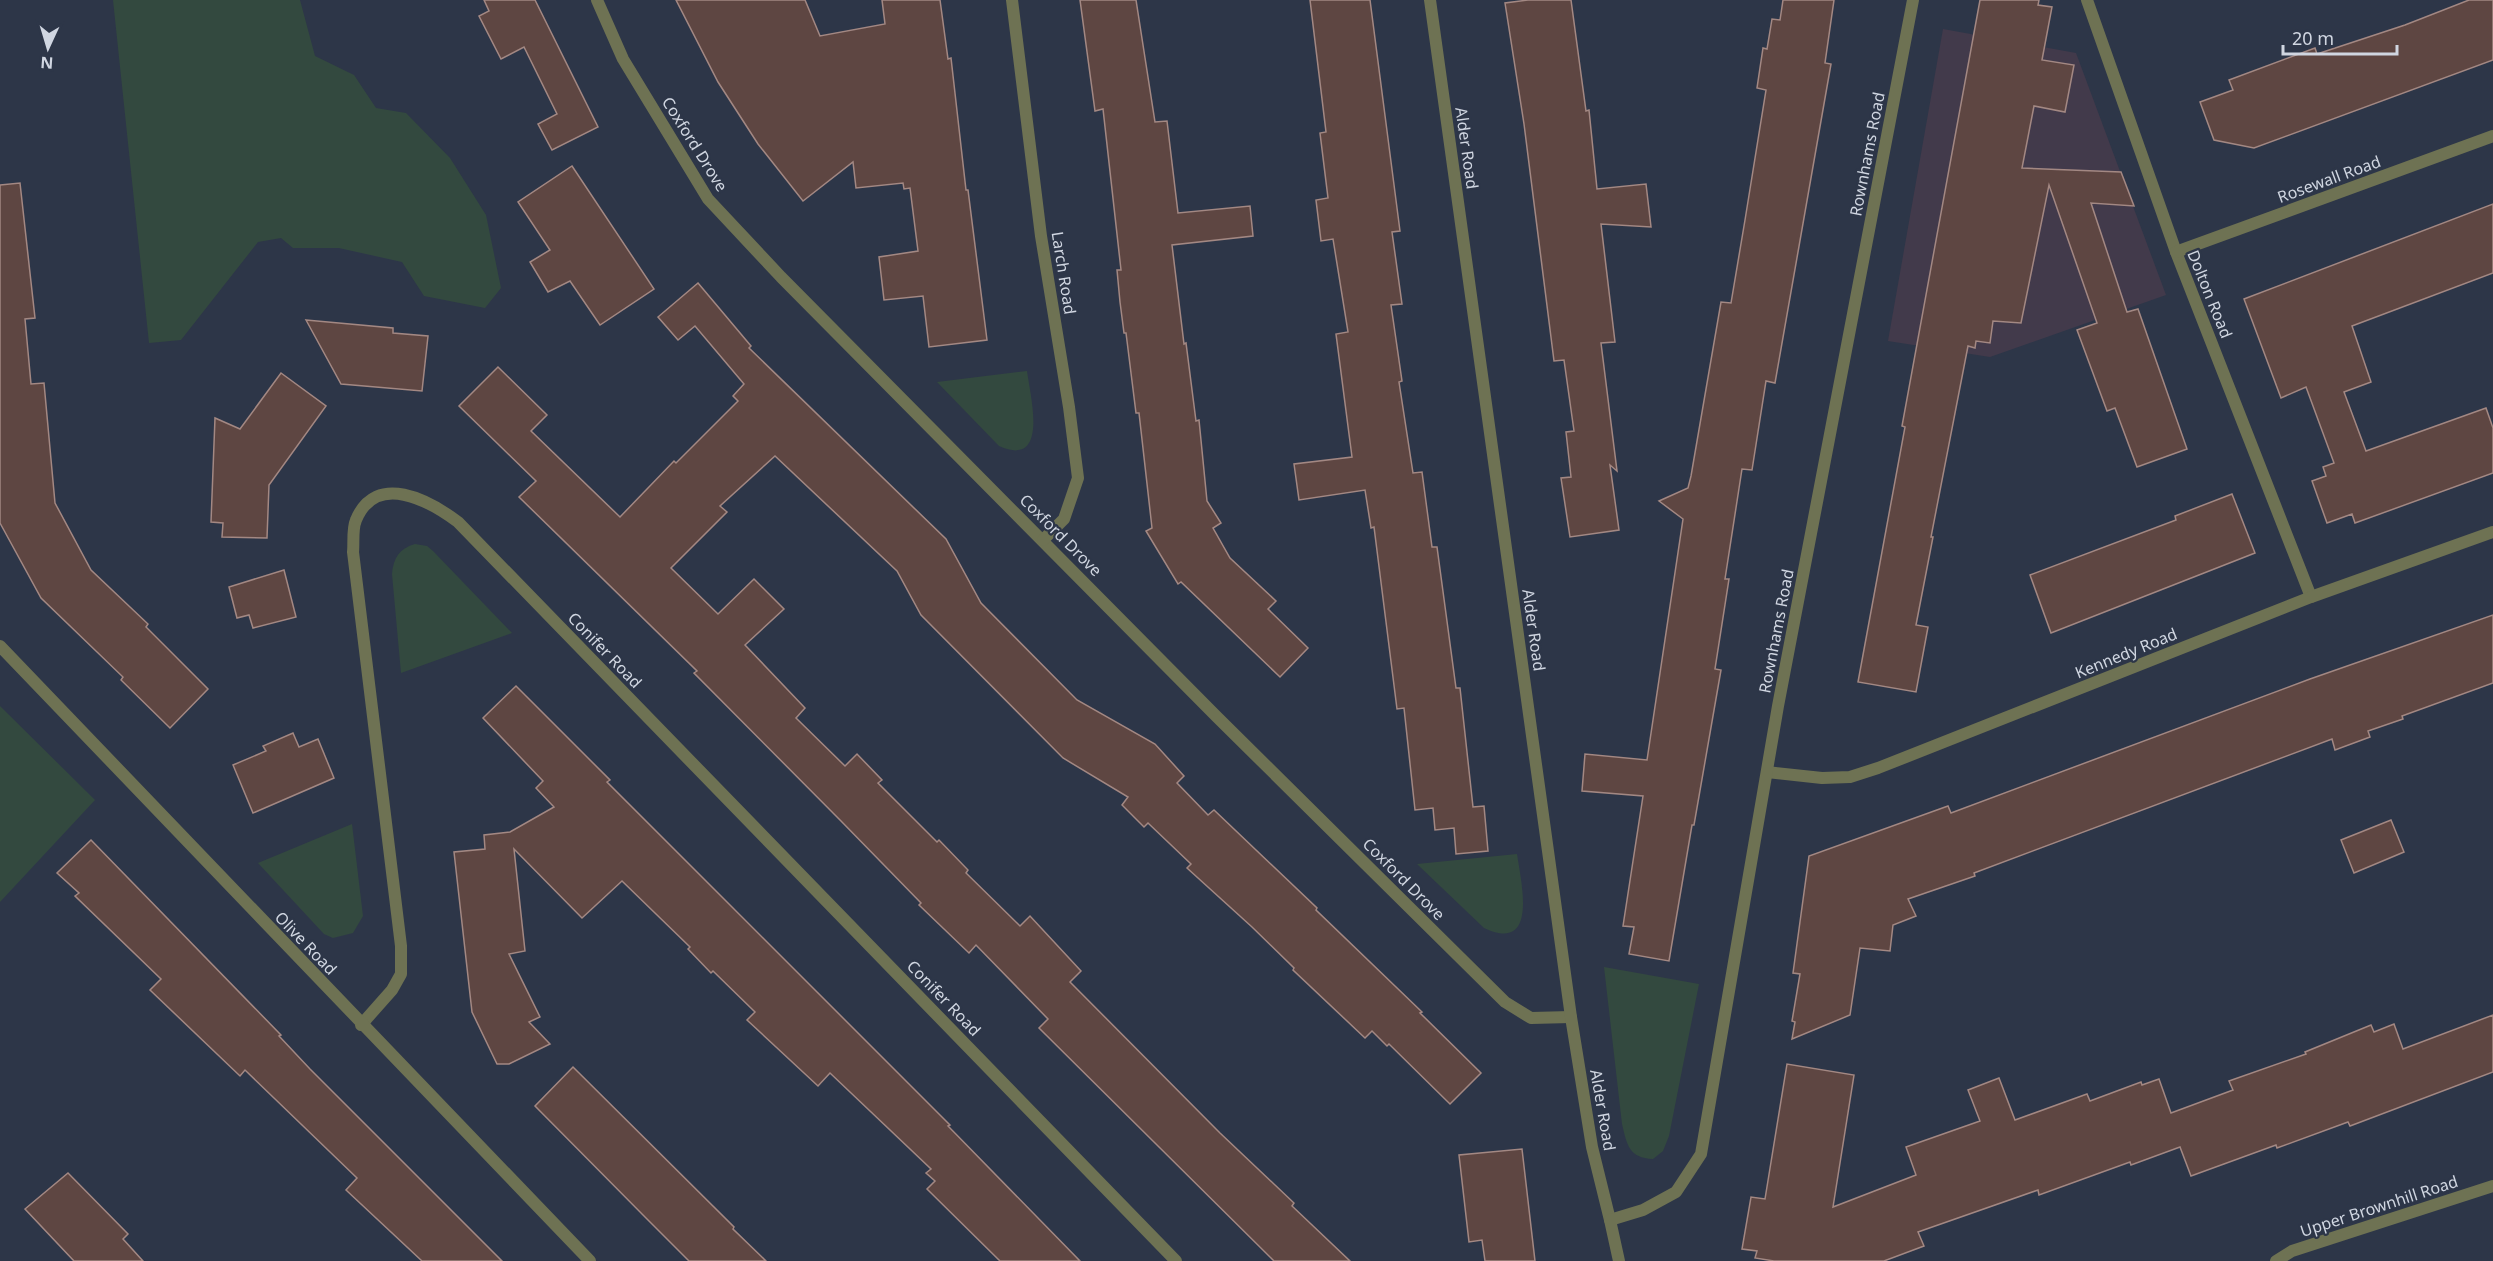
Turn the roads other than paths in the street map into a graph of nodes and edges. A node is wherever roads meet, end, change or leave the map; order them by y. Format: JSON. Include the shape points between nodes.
{"nodes":[{"id":1,"x":597,"y":0,"type":"edge"},
{"id":2,"x":1012,"y":0,"type":"edge"},
{"id":3,"x":1430,"y":0,"type":"edge"},
{"id":4,"x":1913,"y":0,"type":"edge"},
{"id":5,"x":2087,"y":0,"type":"edge"},
{"id":6,"x":2493,"y":136,"type":"edge"},
{"id":7,"x":2175,"y":252,"type":"junction"},
{"id":8,"x":2493,"y":532,"type":"edge"},
{"id":9,"x":1043,"y":540,"type":"junction"},
{"id":10,"x":2311,"y":597,"type":"junction"},
{"id":11,"x":0,"y":646,"type":"edge"},
{"id":12,"x":1767,"y":772,"type":"junction"},
{"id":13,"x":1571,"y":1017,"type":"junction"},
{"id":14,"x":361,"y":1025,"type":"junction"},
{"id":15,"x":2493,"y":1186,"type":"edge"},
{"id":16,"x":1610,"y":1220,"type":"junction"},
{"id":17,"x":590,"y":1261,"type":"edge"},
{"id":18,"x":1176,"y":1261,"type":"edge"},
{"id":19,"x":1619,"y":1261,"type":"edge"},
{"id":20,"x":2276,"y":1261,"type":"edge"}],
"edges":[{"from":1,"to":9,"type":"street","name":"Coxford Drove","via":[[623,59],[708,199]]},
{"from":2,"to":9,"type":"street","name":"Larch Road","via":[[1041,236],[1078,478],[1064,519]]},
{"from":3,"to":13,"type":"street","name":"Alder Road"},
{"from":4,"to":12,"type":"street","name":"Rownhams Road"},
{"from":5,"to":7,"type":"street","name":"Dolton Road"},
{"from":6,"to":7,"type":"street","name":"Rosewall Road"},
{"from":7,"to":10,"type":"street","name":"Dolton Road"},
{"from":8,"to":10,"type":"street","name":"Kennedy Road"},
{"from":9,"to":13,"type":"street","name":"Coxford Drove","via":[[1505,1002],[1532,1018]]},
{"from":10,"to":12,"type":"street","name":"Kennedy Road","via":[[1860,774],[1822,778]]},
{"from":11,"to":14,"type":"street","name":"Olive Road"},
{"from":12,"to":16,"type":"street","name":"Rownhams Road","via":[[1701,1154],[1676,1192],[1642,1210]]},
{"from":13,"to":16,"type":"street","name":"Alder Road","via":[[1592,1148]]},
{"from":14,"to":17,"type":"street","name":"Olive Road"},
{"from":14,"to":18,"type":"street","name":"Conifer Road","via":[[401,974],[401,946],[353,552],[355,521],[365,506],[377,497],[395,493],[437,506],[458,522]]},
{"from":15,"to":20,"type":"street","name":"Upper Brownhill Road","via":[[2292,1251]]},
{"from":16,"to":19,"type":"street","name":"Alder Road"}]}
